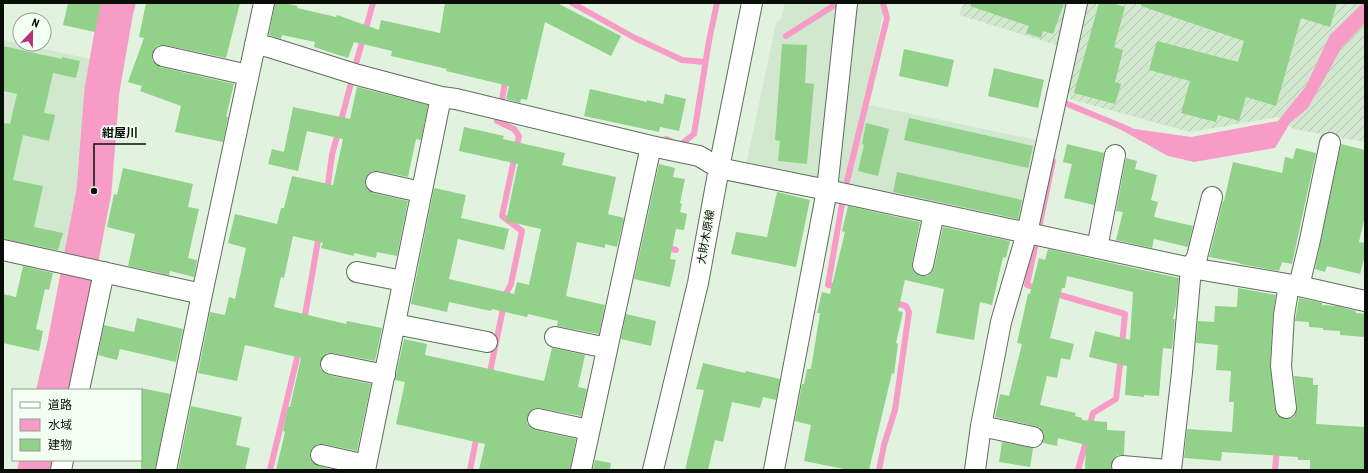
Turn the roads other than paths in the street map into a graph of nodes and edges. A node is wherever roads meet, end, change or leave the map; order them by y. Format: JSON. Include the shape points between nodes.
{"nodes":[{"id":1,"x":264,"y":3,"type":"edge"},
{"id":2,"x":752,"y":3,"type":"edge"},
{"id":3,"x":847,"y":3,"type":"edge"},
{"id":4,"x":1077,"y":3,"type":"edge"},
{"id":5,"x":255,"y":44,"type":"junction"},
{"id":6,"x":162,"y":56,"type":"dead end"},
{"id":7,"x":248,"y":75,"type":"junction"},
{"id":8,"x":441,"y":97,"type":"junction"},
{"id":9,"x":1330,"y":143,"type":"dead end"},
{"id":10,"x":651,"y":146,"type":"junction"},
{"id":11,"x":1115,"y":155,"type":"dead end"},
{"id":12,"x":719,"y":168,"type":"junction"},
{"id":13,"x":376,"y":182,"type":"dead end"},
{"id":14,"x":827,"y":190,"type":"junction"},
{"id":15,"x":421,"y":192,"type":"junction"},
{"id":16,"x":1212,"y":197,"type":"dead end"},
{"id":17,"x":934,"y":213,"type":"junction"},
{"id":18,"x":1036,"y":235,"type":"junction"},
{"id":19,"x":1097,"y":248,"type":"junction"},
{"id":20,"x":3,"y":250,"type":"edge"},
{"id":21,"x":922,"y":265,"type":"dead end"},
{"id":22,"x":1191,"y":268,"type":"junction"},
{"id":23,"x":87,"y":269,"type":"junction"},
{"id":24,"x":357,"y":272,"type":"dead end"},
{"id":25,"x":403,"y":281,"type":"junction"},
{"id":26,"x":1294,"y":286,"type":"junction"},
{"id":27,"x":202,"y":294,"type":"junction"},
{"id":28,"x":1365,"y":301,"type":"edge"},
{"id":29,"x":395,"y":324,"type":"junction"},
{"id":30,"x":555,"y":337,"type":"dead end"},
{"id":31,"x":487,"y":342,"type":"dead end"},
{"id":32,"x":607,"y":348,"type":"junction"},
{"id":33,"x":331,"y":364,"type":"dead end"},
{"id":34,"x":385,"y":375,"type":"junction"},
{"id":35,"x":79,"y":389,"type":"edge"},
{"id":36,"x":1286,"y":408,"type":"dead end"},
{"id":37,"x":538,"y":419,"type":"dead end"},
{"id":38,"x":981,"y":426,"type":"junction"},
{"id":39,"x":589,"y":430,"type":"junction"},
{"id":40,"x":1033,"y":437,"type":"dead end"},
{"id":41,"x":321,"y":455,"type":"dead end"},
{"id":42,"x":1122,"y":466,"type":"dead end"},
{"id":43,"x":366,"y":467,"type":"edge"},
{"id":44,"x":166,"y":470,"type":"edge"},
{"id":45,"x":581,"y":470,"type":"edge"},
{"id":46,"x":653,"y":470,"type":"edge"},
{"id":47,"x":774,"y":470,"type":"edge"},
{"id":48,"x":975,"y":470,"type":"edge"},
{"id":49,"x":1168,"y":470,"type":"edge"},
{"id":50,"x":1171,"y":470,"type":"edge"}],
"edges":[{"from":1,"to":5,"type":"street"},
{"from":2,"to":12,"type":"street","name":"大財木原線"},
{"from":3,"to":14,"type":"street"},
{"from":4,"to":18,"type":"street","via":[[1056,96]]},
{"from":5,"to":7,"type":"street"},
{"from":5,"to":8,"type":"street"},
{"from":6,"to":7,"type":"street"},
{"from":7,"to":27,"type":"street"},
{"from":8,"to":10,"type":"street"},
{"from":8,"to":15,"type":"street"},
{"from":9,"to":26,"type":"street","via":[[1310,240]]},
{"from":10,"to":12,"type":"street","via":[[699,156]]},
{"from":10,"to":32,"type":"street"},
{"from":11,"to":19,"type":"street"},
{"from":12,"to":14,"type":"street"},
{"from":12,"to":46,"type":"street","name":"大財木原線","via":[[698,283]]},
{"from":13,"to":15,"type":"street"},
{"from":14,"to":17,"type":"street"},
{"from":14,"to":47,"type":"street"},
{"from":15,"to":25,"type":"street"},
{"from":16,"to":22,"type":"street","via":[[1197,257]]},
{"from":17,"to":18,"type":"street"},
{"from":17,"to":21,"type":"street"},
{"from":18,"to":19,"type":"street"},
{"from":18,"to":38,"type":"street","via":[[1001,322]]},
{"from":19,"to":22,"type":"street"},
{"from":20,"to":23,"type":"street"},
{"from":22,"to":26,"type":"street"},
{"from":22,"to":50,"type":"street"},
{"from":23,"to":27,"type":"street"},
{"from":23,"to":35,"type":"street"},
{"from":24,"to":25,"type":"street"},
{"from":25,"to":29,"type":"street"},
{"from":26,"to":28,"type":"street"},
{"from":26,"to":36,"type":"street","via":[[1284,315],[1282,366]]},
{"from":27,"to":44,"type":"street"},
{"from":29,"to":31,"type":"street"},
{"from":29,"to":34,"type":"street"},
{"from":30,"to":32,"type":"street"},
{"from":32,"to":39,"type":"street"},
{"from":33,"to":34,"type":"street"},
{"from":34,"to":43,"type":"street"},
{"from":37,"to":39,"type":"street"},
{"from":38,"to":40,"type":"street"},
{"from":38,"to":48,"type":"street"},
{"from":39,"to":45,"type":"street"},
{"from":41,"to":43,"type":"street"},
{"from":42,"to":49,"type":"street"}]}
